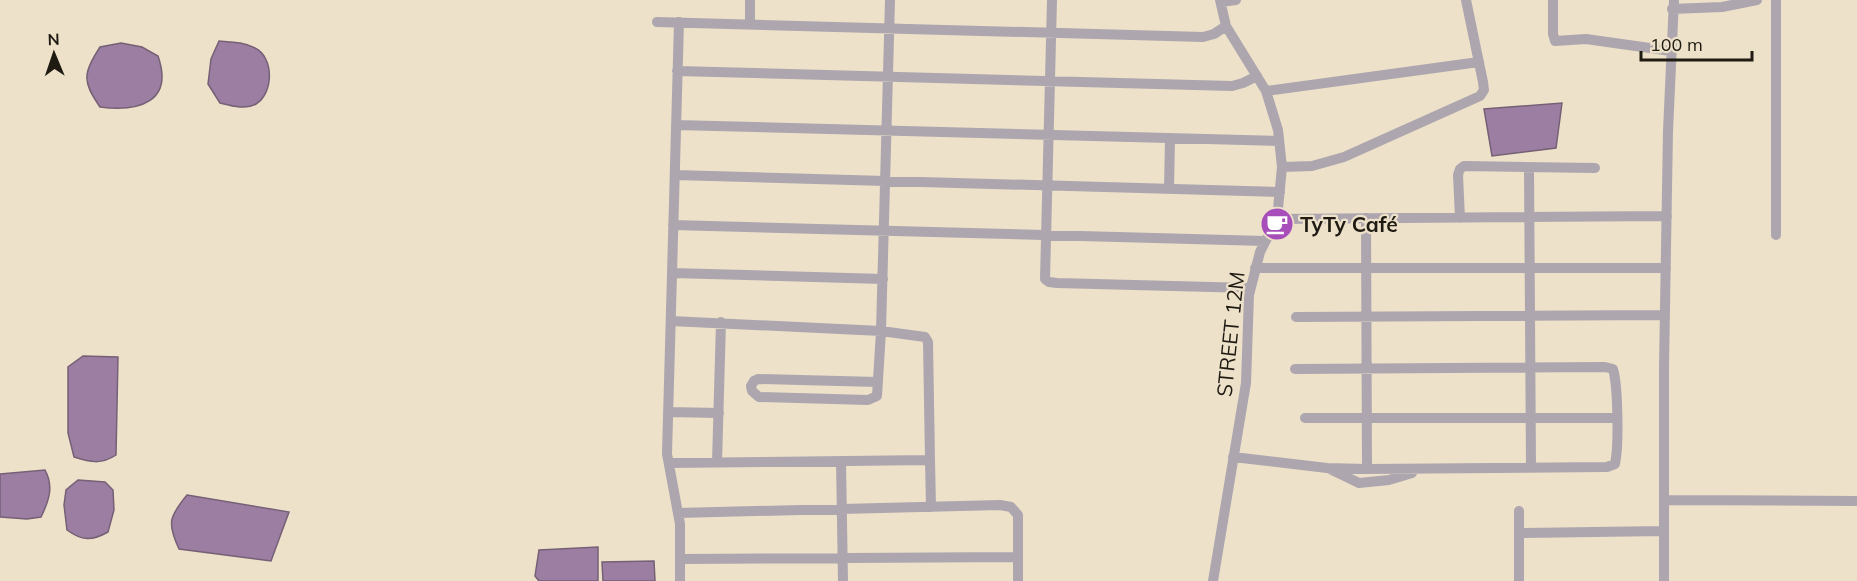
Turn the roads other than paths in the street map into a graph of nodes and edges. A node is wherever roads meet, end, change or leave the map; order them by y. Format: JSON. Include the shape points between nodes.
{"nodes":[{"id":1,"x":750,"y":0,"type":"edge"},
{"id":2,"x":890,"y":0,"type":"edge"},
{"id":3,"x":1052,"y":0,"type":"edge"},
{"id":4,"x":1236,"y":0,"type":"edge"},
{"id":5,"x":1466,"y":0,"type":"edge"},
{"id":6,"x":1553,"y":0,"type":"edge"},
{"id":7,"x":1757,"y":0,"type":"edge"},
{"id":8,"x":1776,"y":0,"type":"edge"},
{"id":9,"x":1220,"y":1,"type":"edge"},
{"id":10,"x":1673,"y":4,"type":"edge"},
{"id":11,"x":657,"y":22,"type":"dead end"},
{"id":12,"x":679,"y":22,"type":"junction"},
{"id":13,"x":750,"y":23,"type":"junction"},
{"id":14,"x":1226,"y":26,"type":"junction"},
{"id":15,"x":889,"y":28,"type":"junction"},
{"id":16,"x":1051,"y":33,"type":"junction"},
{"id":17,"x":1671,"y":51,"type":"junction"},
{"id":18,"x":1479,"y":62,"type":"junction"},
{"id":19,"x":677,"y":71,"type":"junction"},
{"id":20,"x":1257,"y":76,"type":"junction"},
{"id":21,"x":888,"y":77,"type":"junction"},
{"id":22,"x":1050,"y":81,"type":"junction"},
{"id":23,"x":1266,"y":91,"type":"junction"},
{"id":24,"x":676,"y":125,"type":"junction"},
{"id":25,"x":887,"y":131,"type":"junction"},
{"id":26,"x":1049,"y":135,"type":"junction"},
{"id":27,"x":1170,"y":138,"type":"junction"},
{"id":28,"x":1279,"y":141,"type":"junction"},
{"id":29,"x":1282,"y":167,"type":"junction"},
{"id":30,"x":1529,"y":168,"type":"junction"},
{"id":31,"x":1595,"y":168,"type":"dead end"},
{"id":32,"x":675,"y":175,"type":"junction"},
{"id":33,"x":885,"y":181,"type":"junction"},
{"id":34,"x":1048,"y":186,"type":"junction"},
{"id":35,"x":1169,"y":189,"type":"junction"},
{"id":36,"x":1280,"y":192,"type":"junction"},
{"id":37,"x":1667,"y":216,"type":"junction"},
{"id":38,"x":1529,"y":217,"type":"junction"},
{"id":39,"x":1366,"y":218,"type":"junction"},
{"id":40,"x":1460,"y":218,"type":"junction"},
{"id":41,"x":1277,"y":219,"type":"junction"},
{"id":42,"x":673,"y":225,"type":"junction"},
{"id":43,"x":884,"y":231,"type":"junction"},
{"id":44,"x":1047,"y":235,"type":"junction"},
{"id":45,"x":1776,"y":235,"type":"dead end"},
{"id":46,"x":1265,"y":241,"type":"junction"},
{"id":47,"x":1255,"y":268,"type":"junction"},
{"id":48,"x":1367,"y":268,"type":"junction"},
{"id":49,"x":1530,"y":268,"type":"junction"},
{"id":50,"x":1666,"y":268,"type":"junction"},
{"id":51,"x":672,"y":273,"type":"junction"},
{"id":52,"x":883,"y":279,"type":"junction"},
{"id":53,"x":1250,"y":288,"type":"junction"},
{"id":54,"x":1665,"y":315,"type":"junction"},
{"id":55,"x":1530,"y":316,"type":"junction"},
{"id":56,"x":1296,"y":317,"type":"dead end"},
{"id":57,"x":1367,"y":317,"type":"junction"},
{"id":58,"x":671,"y":321,"type":"junction"},
{"id":59,"x":721,"y":322,"type":"junction"},
{"id":60,"x":881,"y":331,"type":"junction"},
{"id":61,"x":1367,"y":368,"type":"junction"},
{"id":62,"x":1530,"y":368,"type":"junction"},
{"id":63,"x":1295,"y":369,"type":"dead end"},
{"id":64,"x":878,"y":381,"type":"junction"},
{"id":65,"x":668,"y":412,"type":"junction"},
{"id":66,"x":719,"y":412,"type":"junction"},
{"id":67,"x":1616,"y":417,"type":"junction"},
{"id":68,"x":1305,"y":418,"type":"dead end"},
{"id":69,"x":1368,"y":418,"type":"junction"},
{"id":70,"x":1531,"y":418,"type":"junction"},
{"id":71,"x":1233,"y":457,"type":"junction"},
{"id":72,"x":930,"y":460,"type":"junction"},
{"id":73,"x":841,"y":461,"type":"junction"},
{"id":74,"x":717,"y":462,"type":"junction"},
{"id":75,"x":669,"y":463,"type":"junction"},
{"id":76,"x":1531,"y":467,"type":"junction"},
{"id":77,"x":1327,"y":468,"type":"junction"},
{"id":78,"x":1367,"y":469,"type":"junction"},
{"id":79,"x":1425,"y":469,"type":"junction"},
{"id":80,"x":1664,"y":500,"type":"junction"},
{"id":81,"x":1857,"y":501,"type":"edge"},
{"id":82,"x":931,"y":507,"type":"junction"},
{"id":83,"x":842,"y":509,"type":"junction"},
{"id":84,"x":1519,"y":511,"type":"dead end"},
{"id":85,"x":678,"y":513,"type":"junction"},
{"id":86,"x":1664,"y":531,"type":"junction"},
{"id":87,"x":1519,"y":533,"type":"junction"},
{"id":88,"x":1017,"y":557,"type":"junction"},
{"id":89,"x":843,"y":558,"type":"junction"},
{"id":90,"x":680,"y":559,"type":"junction"},
{"id":91,"x":680,"y":581,"type":"edge"},
{"id":92,"x":843,"y":581,"type":"edge"},
{"id":93,"x":1018,"y":581,"type":"edge"},
{"id":94,"x":1213,"y":581,"type":"edge"},
{"id":95,"x":1519,"y":581,"type":"edge"},
{"id":96,"x":1664,"y":581,"type":"edge"}],
"edges":[{"from":1,"to":13,"type":"street"},
{"from":2,"to":15,"type":"street"},
{"from":3,"to":16,"type":"street"},
{"from":4,"to":9,"type":"street"},
{"from":5,"to":18,"type":"street"},
{"from":6,"to":17,"type":"street","via":[[1556,42],[1586,39]]},
{"from":7,"to":10,"type":"street","via":[[1727,6]]},
{"from":8,"to":45,"type":"street"},
{"from":9,"to":14,"type":"street","name":"STREET 12M"},
{"from":10,"to":17,"type":"street"},
{"from":11,"to":12,"type":"street"},
{"from":12,"to":13,"type":"street"},
{"from":12,"to":19,"type":"street"},
{"from":13,"to":15,"type":"street"},
{"from":14,"to":16,"type":"street","via":[[1203,37]]},
{"from":14,"to":20,"type":"street","name":"STREET 12M"},
{"from":15,"to":16,"type":"street"},
{"from":15,"to":21,"type":"street"},
{"from":16,"to":22,"type":"street"},
{"from":17,"to":37,"type":"street"},
{"from":18,"to":23,"type":"street"},
{"from":18,"to":29,"type":"street","via":[[1484,90],[1480,96],[1344,157],[1312,166]]},
{"from":19,"to":21,"type":"street"},
{"from":19,"to":24,"type":"street"},
{"from":20,"to":22,"type":"street","via":[[1232,86]]},
{"from":20,"to":23,"type":"street","name":"STREET 12M"},
{"from":21,"to":22,"type":"street"},
{"from":21,"to":25,"type":"street"},
{"from":22,"to":26,"type":"street"},
{"from":23,"to":28,"type":"street","name":"STREET 12M"},
{"from":24,"to":25,"type":"street"},
{"from":24,"to":32,"type":"street"},
{"from":25,"to":26,"type":"street"},
{"from":25,"to":33,"type":"street"},
{"from":26,"to":27,"type":"street"},
{"from":26,"to":34,"type":"street"},
{"from":27,"to":28,"type":"street"},
{"from":27,"to":35,"type":"street"},
{"from":28,"to":29,"type":"street","name":"STREET 12M"},
{"from":29,"to":36,"type":"street","name":"STREET 12M"},
{"from":30,"to":31,"type":"street"},
{"from":30,"to":38,"type":"street"},
{"from":30,"to":40,"type":"street","via":[[1464,166],[1458,175]]},
{"from":32,"to":33,"type":"street"},
{"from":32,"to":42,"type":"street"},
{"from":33,"to":34,"type":"street"},
{"from":33,"to":43,"type":"street"},
{"from":34,"to":35,"type":"street"},
{"from":34,"to":44,"type":"street"},
{"from":35,"to":36,"type":"street"},
{"from":36,"to":41,"type":"street","name":"STREET 12M"},
{"from":37,"to":38,"type":"street"},
{"from":37,"to":50,"type":"street"},
{"from":38,"to":40,"type":"street"},
{"from":38,"to":49,"type":"street"},
{"from":39,"to":40,"type":"street"},
{"from":39,"to":41,"type":"street"},
{"from":39,"to":48,"type":"street"},
{"from":41,"to":46,"type":"street","name":"STREET 12M"},
{"from":42,"to":43,"type":"street"},
{"from":42,"to":51,"type":"street"},
{"from":43,"to":44,"type":"street"},
{"from":43,"to":52,"type":"street"},
{"from":44,"to":46,"type":"street"},
{"from":44,"to":53,"type":"street","via":[[1044,270],[1049,282]]},
{"from":46,"to":47,"type":"street","name":"STREET 12M"},
{"from":47,"to":48,"type":"street"},
{"from":47,"to":53,"type":"street","name":"STREET 12M"},
{"from":48,"to":49,"type":"street"},
{"from":48,"to":57,"type":"street"},
{"from":49,"to":50,"type":"street"},
{"from":49,"to":55,"type":"street"},
{"from":50,"to":54,"type":"street"},
{"from":51,"to":52,"type":"street"},
{"from":51,"to":58,"type":"street"},
{"from":52,"to":60,"type":"street"},
{"from":53,"to":71,"type":"street","name":"STREET 12M","via":[[1246,383]]},
{"from":54,"to":55,"type":"street"},
{"from":54,"to":80,"type":"street"},
{"from":55,"to":57,"type":"street"},
{"from":55,"to":62,"type":"street"},
{"from":56,"to":57,"type":"street"},
{"from":57,"to":61,"type":"street"},
{"from":58,"to":59,"type":"street"},
{"from":58,"to":65,"type":"street"},
{"from":59,"to":60,"type":"street"},
{"from":59,"to":66,"type":"street"},
{"from":60,"to":64,"type":"street"},
{"from":60,"to":72,"type":"street","via":[[925,336],[928,342]]},
{"from":61,"to":62,"type":"street"},
{"from":61,"to":63,"type":"street"},
{"from":61,"to":69,"type":"street"},
{"from":62,"to":67,"type":"street","via":[[1613,369]]},
{"from":62,"to":70,"type":"street"},
{"from":64,"to":64,"type":"street","via":[[877,396],[852,401],[759,397],[751,386],[758,379]]},
{"from":65,"to":66,"type":"street"},
{"from":65,"to":75,"type":"street"},
{"from":66,"to":74,"type":"street"},
{"from":67,"to":70,"type":"street"},
{"from":67,"to":76,"type":"street","via":[[1615,464]]},
{"from":68,"to":69,"type":"street"},
{"from":69,"to":70,"type":"street"},
{"from":69,"to":78,"type":"street"},
{"from":70,"to":76,"type":"street"},
{"from":71,"to":77,"type":"street"},
{"from":71,"to":94,"type":"street","name":"STREET 12M"},
{"from":72,"to":73,"type":"street"},
{"from":72,"to":82,"type":"street"},
{"from":73,"to":74,"type":"street"},
{"from":73,"to":83,"type":"street"},
{"from":74,"to":75,"type":"street"},
{"from":75,"to":85,"type":"street"},
{"from":76,"to":79,"type":"street"},
{"from":77,"to":78,"type":"street"},
{"from":77,"to":79,"type":"street","via":[[1359,483],[1389,480]]},
{"from":78,"to":79,"type":"street"},
{"from":80,"to":81,"type":"street"},
{"from":80,"to":86,"type":"street"},
{"from":82,"to":83,"type":"street"},
{"from":82,"to":88,"type":"street","via":[[1011,507],[1018,515]]},
{"from":83,"to":85,"type":"street"},
{"from":83,"to":89,"type":"street"},
{"from":84,"to":87,"type":"street"},
{"from":85,"to":90,"type":"street"},
{"from":86,"to":87,"type":"street"},
{"from":86,"to":96,"type":"street"},
{"from":87,"to":95,"type":"street"},
{"from":88,"to":89,"type":"street"},
{"from":88,"to":93,"type":"street"},
{"from":89,"to":90,"type":"street"},
{"from":89,"to":92,"type":"street"},
{"from":90,"to":91,"type":"street"}]}
